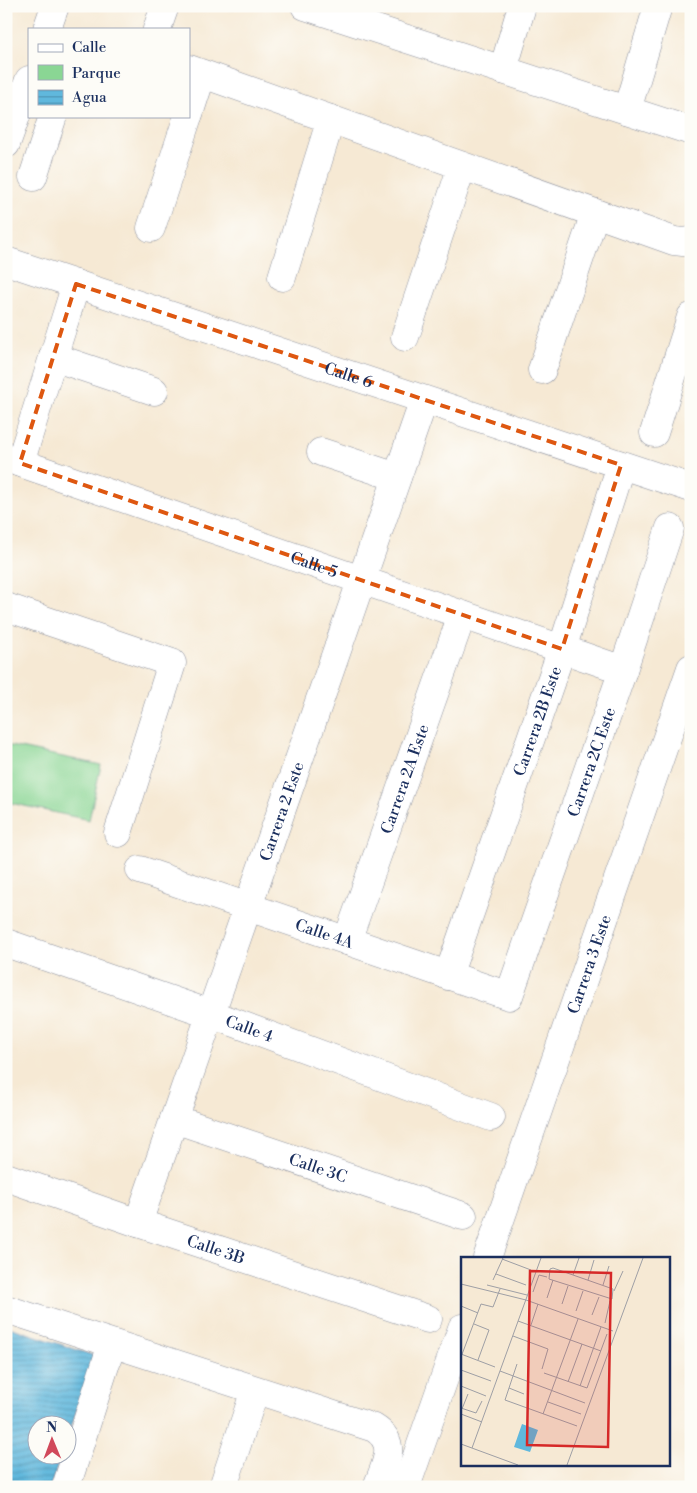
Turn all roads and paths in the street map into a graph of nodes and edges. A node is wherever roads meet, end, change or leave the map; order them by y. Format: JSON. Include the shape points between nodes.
{"nodes":[{"id":1,"x":55,"y":6,"type":"edge"},
{"id":2,"x":305,"y":6,"type":"edge"},
{"id":3,"x":522,"y":6,"type":"edge"},
{"id":4,"x":658,"y":6,"type":"edge"},
{"id":5,"x":372,"y":17,"type":"edge"},
{"id":6,"x":47,"y":28,"type":"edge"},
{"id":7,"x":503,"y":70,"type":"junction"},
{"id":8,"x":195,"y":72,"type":"edge"},
{"id":9,"x":28,"y":83,"type":"edge"},
{"id":10,"x":190,"y":103,"type":"edge"},
{"id":11,"x":627,"y":110,"type":"junction"},
{"id":12,"x":53,"y":118,"type":"edge"},
{"id":13,"x":187,"y":118,"type":"edge"},
{"id":14,"x":331,"y":119,"type":"junction"},
{"id":15,"x":691,"y":131,"type":"edge"},
{"id":16,"x":6,"y":144,"type":"edge"},
{"id":17,"x":462,"y":166,"type":"junction"},
{"id":18,"x":33,"y":177,"type":"dead end"},
{"id":19,"x":596,"y":213,"type":"junction"},
{"id":20,"x":151,"y":228,"type":"dead end"},
{"id":21,"x":691,"y":241,"type":"edge"},
{"id":22,"x":6,"y":261,"type":"edge"},
{"id":23,"x":282,"y":278,"type":"dead end"},
{"id":24,"x":76,"y":284,"type":"junction"},
{"id":25,"x":691,"y":318,"type":"edge"},
{"id":26,"x":405,"y":337,"type":"dead end"},
{"id":27,"x":54,"y":357,"type":"junction"},
{"id":28,"x":542,"y":370,"type":"dead end"},
{"id":29,"x":682,"y":379,"type":"edge"},
{"id":30,"x":154,"y":391,"type":"dead end"},
{"id":31,"x":424,"y":400,"type":"junction"},
{"id":32,"x":654,"y":433,"type":"dead end"},
{"id":33,"x":321,"y":452,"type":"dead end"},
{"id":34,"x":13,"y":460,"type":"edge"},
{"id":35,"x":620,"y":465,"type":"junction"},
{"id":36,"x":397,"y":477,"type":"junction"},
{"id":37,"x":691,"y":488,"type":"edge"},
{"id":38,"x":670,"y":528,"type":"dead end"},
{"id":39,"x":361,"y":580,"type":"junction"},
{"id":40,"x":6,"y":607,"type":"edge"},
{"id":41,"x":462,"y":615,"type":"junction"},
{"id":42,"x":562,"y":649,"type":"junction"},
{"id":43,"x":691,"y":668,"type":"edge"},
{"id":44,"x":623,"y":670,"type":"junction"},
{"id":45,"x":118,"y":833,"type":"dead end"},
{"id":46,"x":140,"y":870,"type":"dead end"},
{"id":47,"x":248,"y":908,"type":"junction"},
{"id":48,"x":347,"y":941,"type":"junction"},
{"id":49,"x":6,"y":943,"type":"edge"},
{"id":50,"x":448,"y":976,"type":"junction"},
{"id":51,"x":509,"y":996,"type":"joint"},
{"id":52,"x":211,"y":1014,"type":"junction"},
{"id":53,"x":491,"y":1117,"type":"dead end"},
{"id":54,"x":174,"y":1119,"type":"junction"},
{"id":55,"x":6,"y":1177,"type":"edge"},
{"id":56,"x":462,"y":1216,"type":"dead end"},
{"id":57,"x":138,"y":1223,"type":"junction"},
{"id":58,"x":487,"y":1257,"type":"edge"},
{"id":59,"x":6,"y":1309,"type":"edge"},
{"id":60,"x":428,"y":1319,"type":"dead end"},
{"id":61,"x":461,"y":1331,"type":"edge"},
{"id":62,"x":112,"y":1344,"type":"junction"},
{"id":63,"x":255,"y":1390,"type":"junction"},
{"id":64,"x":66,"y":1487,"type":"edge"},
{"id":65,"x":224,"y":1487,"type":"edge"},
{"id":66,"x":377,"y":1487,"type":"edge"},
{"id":67,"x":406,"y":1487,"type":"edge"}],
"edges":[{"from":1,"to":6,"type":"street"},
{"from":2,"to":5,"type":"street"},
{"from":3,"to":7,"type":"street"},
{"from":4,"to":11,"type":"street"},
{"from":5,"to":7,"type":"street"},
{"from":7,"to":11,"type":"street"},
{"from":8,"to":10,"type":"street"},
{"from":8,"to":14,"type":"street"},
{"from":9,"to":16,"type":"street"},
{"from":11,"to":15,"type":"street"},
{"from":12,"to":18,"type":"street"},
{"from":13,"to":20,"type":"street"},
{"from":14,"to":17,"type":"street"},
{"from":14,"to":23,"type":"street"},
{"from":17,"to":19,"type":"street"},
{"from":17,"to":26,"type":"street"},
{"from":19,"to":21,"type":"street","via":[[674,241]]},
{"from":19,"to":28,"type":"street"},
{"from":22,"to":24,"type":"street","name":"Calle 6"},
{"from":24,"to":27,"type":"street"},
{"from":24,"to":31,"type":"street","name":"Calle 6"},
{"from":25,"to":29,"type":"street"},
{"from":27,"to":30,"type":"street"},
{"from":27,"to":34,"type":"street"},
{"from":29,"to":32,"type":"street"},
{"from":31,"to":35,"type":"street","name":"Calle 6"},
{"from":31,"to":36,"type":"street","name":"Carrera 2 Este"},
{"from":33,"to":36,"type":"street"},
{"from":34,"to":39,"type":"street","name":"Calle 5"},
{"from":35,"to":37,"type":"street","name":"Calle 6"},
{"from":35,"to":42,"type":"street","name":"Carrera 2B Este"},
{"from":36,"to":39,"type":"street","name":"Carrera 2 Este"},
{"from":38,"to":44,"type":"street","name":"Carrera 2C Este"},
{"from":39,"to":41,"type":"street","name":"Calle 5"},
{"from":39,"to":47,"type":"street","name":"Carrera 2 Este"},
{"from":40,"to":45,"type":"street","via":[[172,663]]},
{"from":41,"to":42,"type":"street","name":"Calle 5"},
{"from":41,"to":48,"type":"street","name":"Carrera 2A Este"},
{"from":42,"to":44,"type":"street","name":"Calle 5"},
{"from":42,"to":50,"type":"street","name":"Carrera 2B Este"},
{"from":43,"to":58,"type":"street","name":"Carrera 3 Este"},
{"from":44,"to":51,"type":"street","name":"Carrera 2C Este"},
{"from":46,"to":47,"type":"street","name":"Calle 4A"},
{"from":47,"to":48,"type":"street","name":"Calle 4A"},
{"from":47,"to":52,"type":"street","name":"Carrera 2 Este"},
{"from":48,"to":50,"type":"street","name":"Calle 4A"},
{"from":49,"to":52,"type":"street","name":"Calle 4"},
{"from":50,"to":51,"type":"street","name":"Calle 4A"},
{"from":52,"to":53,"type":"street","name":"Calle 4"},
{"from":52,"to":54,"type":"street","name":"Carrera 2 Este"},
{"from":54,"to":56,"type":"street","name":"Calle 3C"},
{"from":54,"to":57,"type":"street","name":"Carrera 2 Este"},
{"from":55,"to":57,"type":"street","name":"Calle 3B"},
{"from":57,"to":60,"type":"street","name":"Calle 3B"},
{"from":59,"to":62,"type":"street"},
{"from":61,"to":67,"type":"street"},
{"from":62,"to":63,"type":"street"},
{"from":62,"to":64,"type":"street"},
{"from":63,"to":65,"type":"street"},
{"from":63,"to":66,"type":"street","via":[[381,1432],[386,1439],[388,1454]]}]}
